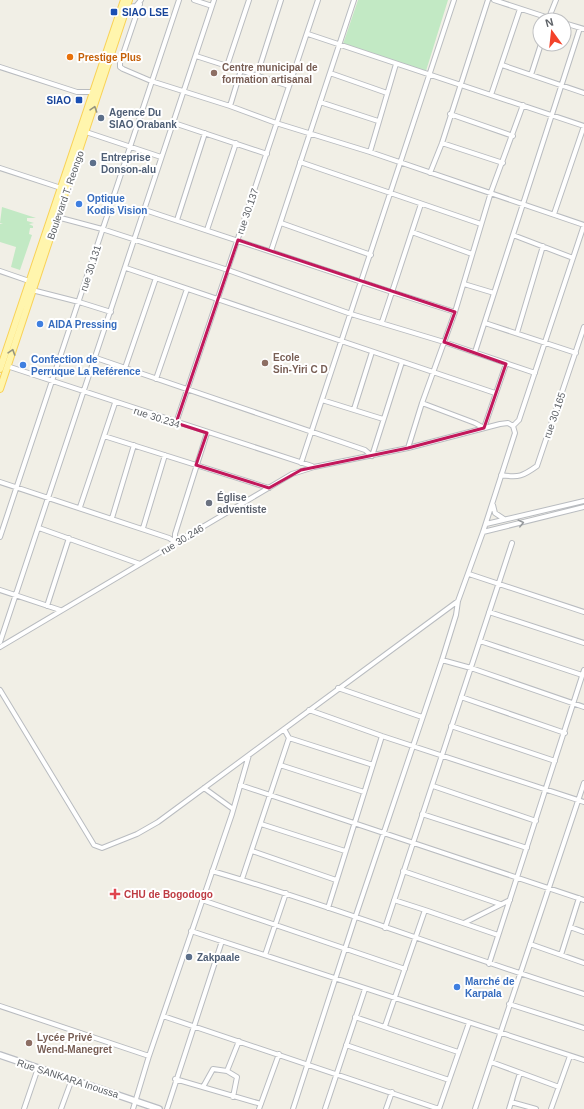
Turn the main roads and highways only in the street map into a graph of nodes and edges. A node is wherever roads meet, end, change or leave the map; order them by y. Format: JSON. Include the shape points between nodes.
{"nodes":[{"id":1,"x":124,"y":0,"type":"edge"},
{"id":2,"x":129,"y":0,"type":"edge"},
{"id":3,"x":3,"y":368,"type":"edge"},
{"id":4,"x":0,"y":389,"type":"edge"}],
"edges":[{"from":1,"to":3,"type":"main road","name":"Boulevard T. Reongo","via":[[29,281]]},
{"from":3,"to":2,"type":"main road","name":"Boulevard T. Reongo","one_way":true,"via":[[100,92]]},
{"from":3,"to":4,"type":"main road","name":"Boulevard T. Reongo"}]}
